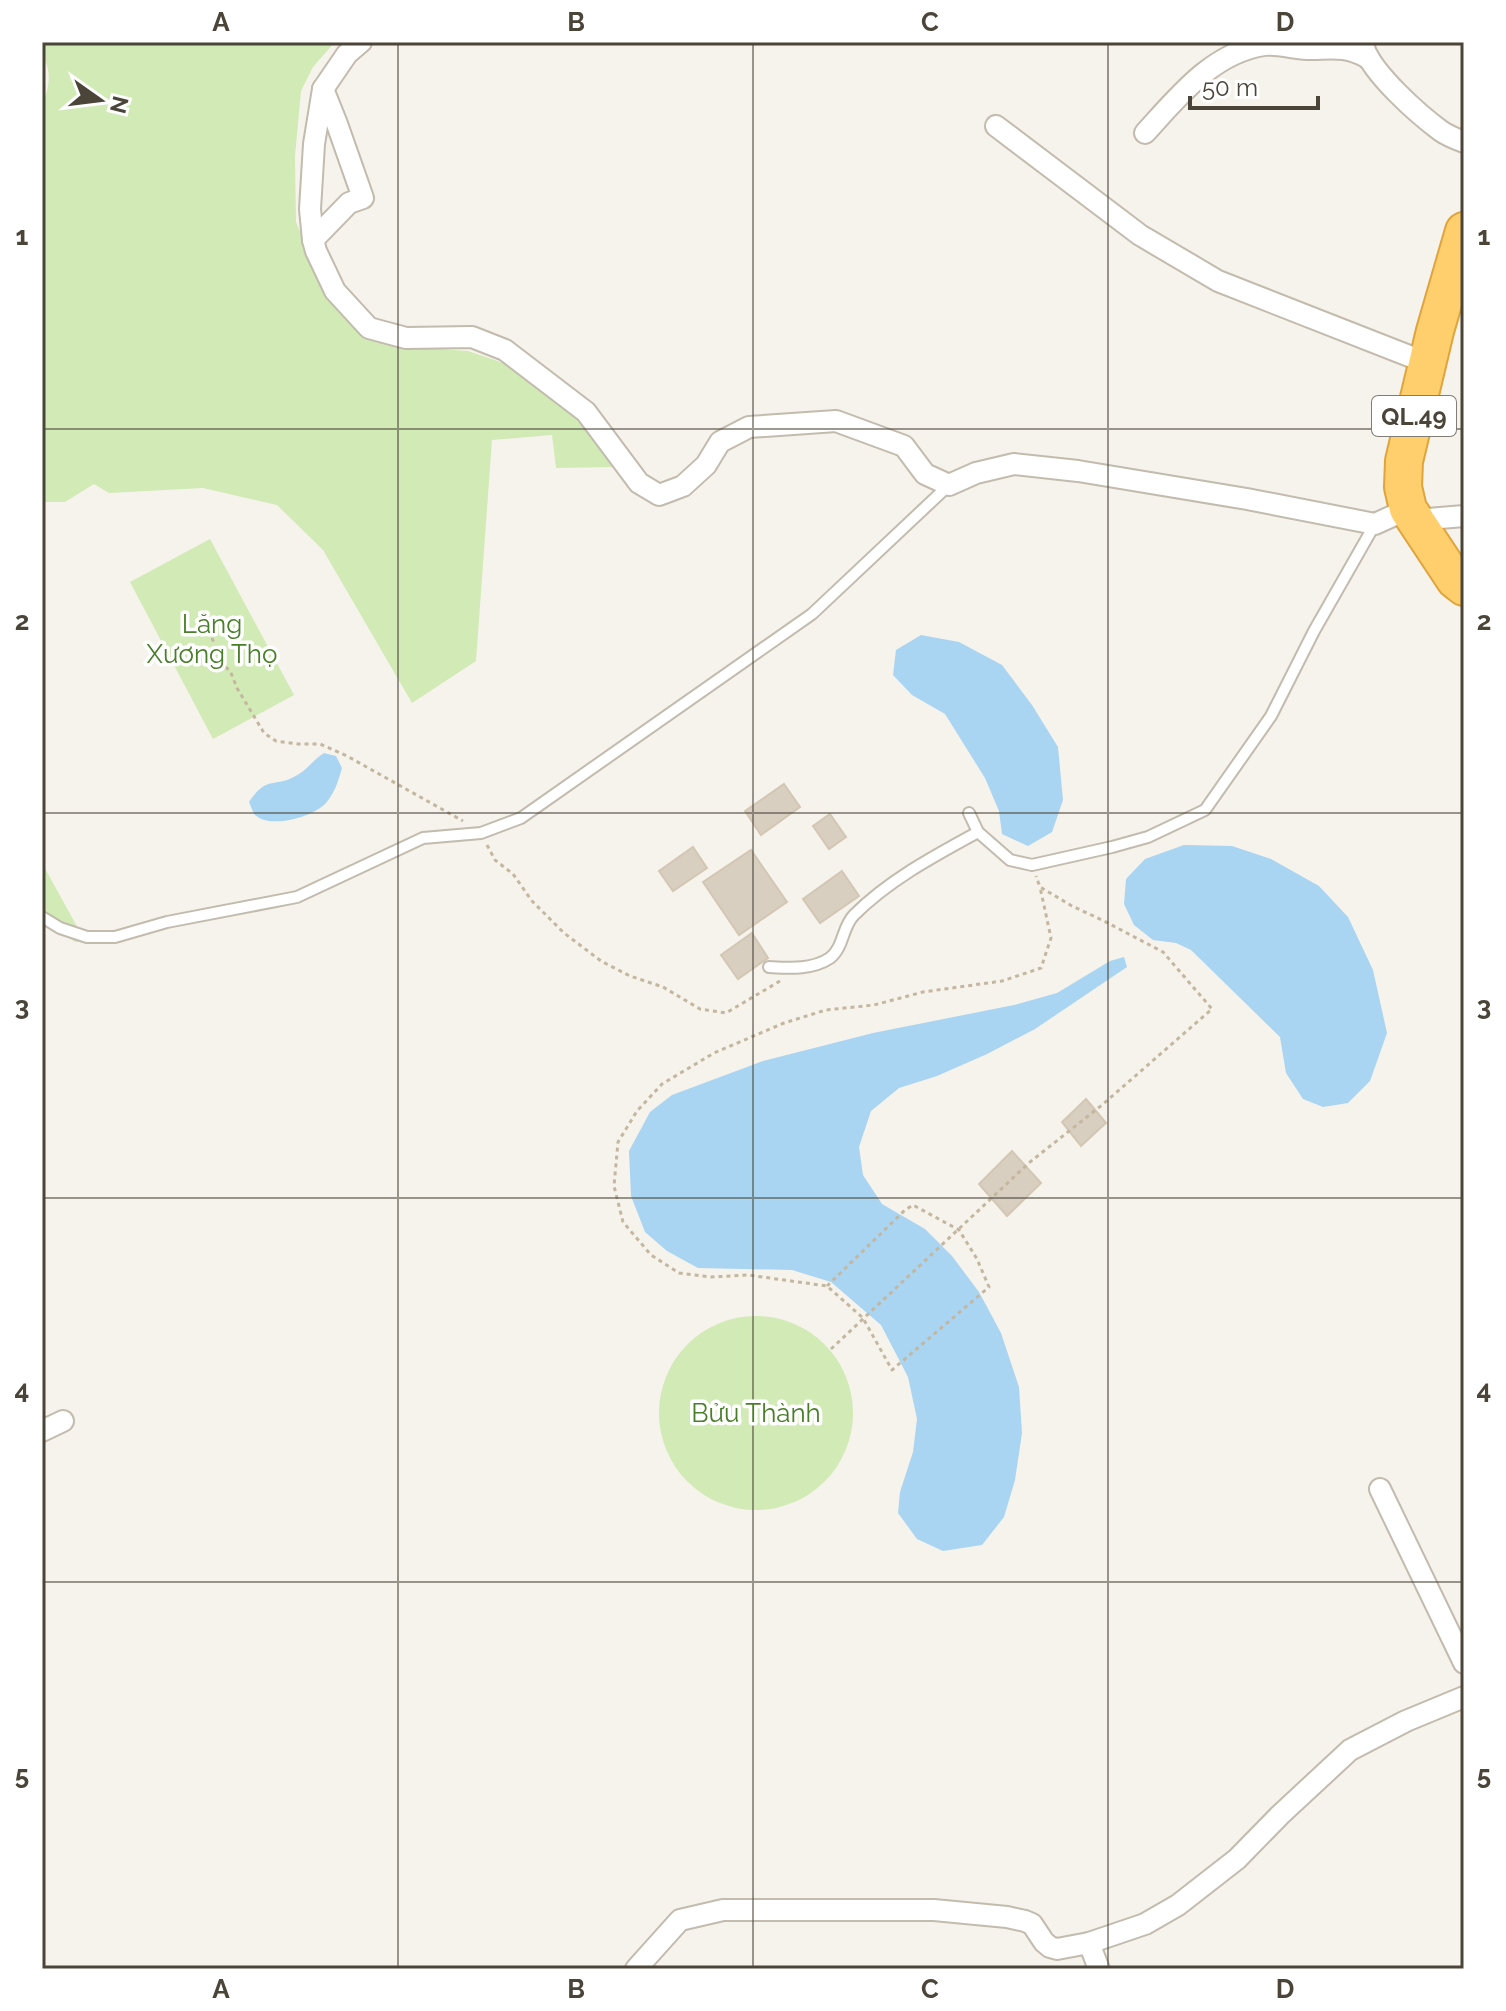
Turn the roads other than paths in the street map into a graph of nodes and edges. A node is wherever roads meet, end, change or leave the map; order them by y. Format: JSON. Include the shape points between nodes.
{"nodes":[{"id":1,"x":361,"y":42,"type":"edge"},
{"id":2,"x":1365,"y":50,"type":"edge"},
{"id":3,"x":323,"y":89,"type":"junction"},
{"id":4,"x":996,"y":126,"type":"dead end"},
{"id":5,"x":1145,"y":133,"type":"dead end"},
{"id":6,"x":1464,"y":142,"type":"edge"},
{"id":7,"x":1464,"y":231,"type":"edge"},
{"id":8,"x":313,"y":240,"type":"junction"},
{"id":9,"x":1427,"y":363,"type":"junction"},
{"id":10,"x":949,"y":485,"type":"junction"},
{"id":11,"x":1412,"y":515,"type":"junction"},
{"id":12,"x":1464,"y":516,"type":"edge"},
{"id":13,"x":1375,"y":524,"type":"junction"},
{"id":14,"x":1464,"y":587,"type":"edge"},
{"id":15,"x":969,"y":813,"type":"dead end"},
{"id":16,"x":978,"y":832,"type":"junction"},
{"id":17,"x":42,"y":917,"type":"edge"},
{"id":18,"x":769,"y":967,"type":"dead end"},
{"id":19,"x":63,"y":1421,"type":"dead end"},
{"id":20,"x":42,"y":1431,"type":"edge"},
{"id":21,"x":1380,"y":1489,"type":"dead end"},
{"id":22,"x":1464,"y":1663,"type":"edge"},
{"id":23,"x":1464,"y":1697,"type":"edge"},
{"id":24,"x":1089,"y":1943,"type":"junction"},
{"id":25,"x":636,"y":1969,"type":"edge"},
{"id":26,"x":1099,"y":1969,"type":"edge"}],
"edges":[{"from":1,"to":3,"type":"street"},
{"from":2,"to":5,"type":"street","via":[[1254,48],[1187,86]]},
{"from":2,"to":6,"type":"street","via":[[1373,67],[1411,105],[1444,133]]},
{"from":3,"to":8,"type":"street","via":[[314,144]]},
{"from":3,"to":8,"type":"street","via":[[363,198],[349,203]]},
{"from":4,"to":9,"type":"street","via":[[1140,235],[1218,281]]},
{"from":7,"to":9,"type":"highway","number":"QL.49"},
{"from":8,"to":10,"type":"street","via":[[335,291],[369,328],[406,338],[472,337],[505,350],[586,412],[639,483],[659,495],[683,486],[706,465],[720,442],[749,427],[836,421],[904,446],[925,474]]},
{"from":9,"to":11,"type":"highway","number":"QL.49","via":[[1404,461],[1403,487]]},
{"from":10,"to":13,"type":"street","via":[[1014,464]]},
{"from":10,"to":17,"type":"lane","via":[[812,614],[521,818],[481,833],[423,838],[297,897],[115,937],[87,937]]},
{"from":11,"to":12,"type":"street"},
{"from":11,"to":13,"type":"street"},
{"from":11,"to":14,"type":"highway","number":"QL.49"},
{"from":13,"to":16,"type":"lane","via":[[1271,716],[1205,810],[1148,837],[1032,865],[1010,860]]},
{"from":15,"to":16,"type":"lane"},
{"from":16,"to":18,"type":"lane","via":[[919,864],[861,908],[848,921],[830,958],[796,968]]},
{"from":19,"to":20,"type":"street"},
{"from":21,"to":22,"type":"street"},
{"from":23,"to":24,"type":"street","via":[[1350,1750],[1237,1859],[1178,1905],[1145,1924]]},
{"from":24,"to":25,"type":"street","via":[[1050,1947],[1032,1924],[992,1915],[723,1910],[680,1920]]},
{"from":24,"to":26,"type":"street"}]}
